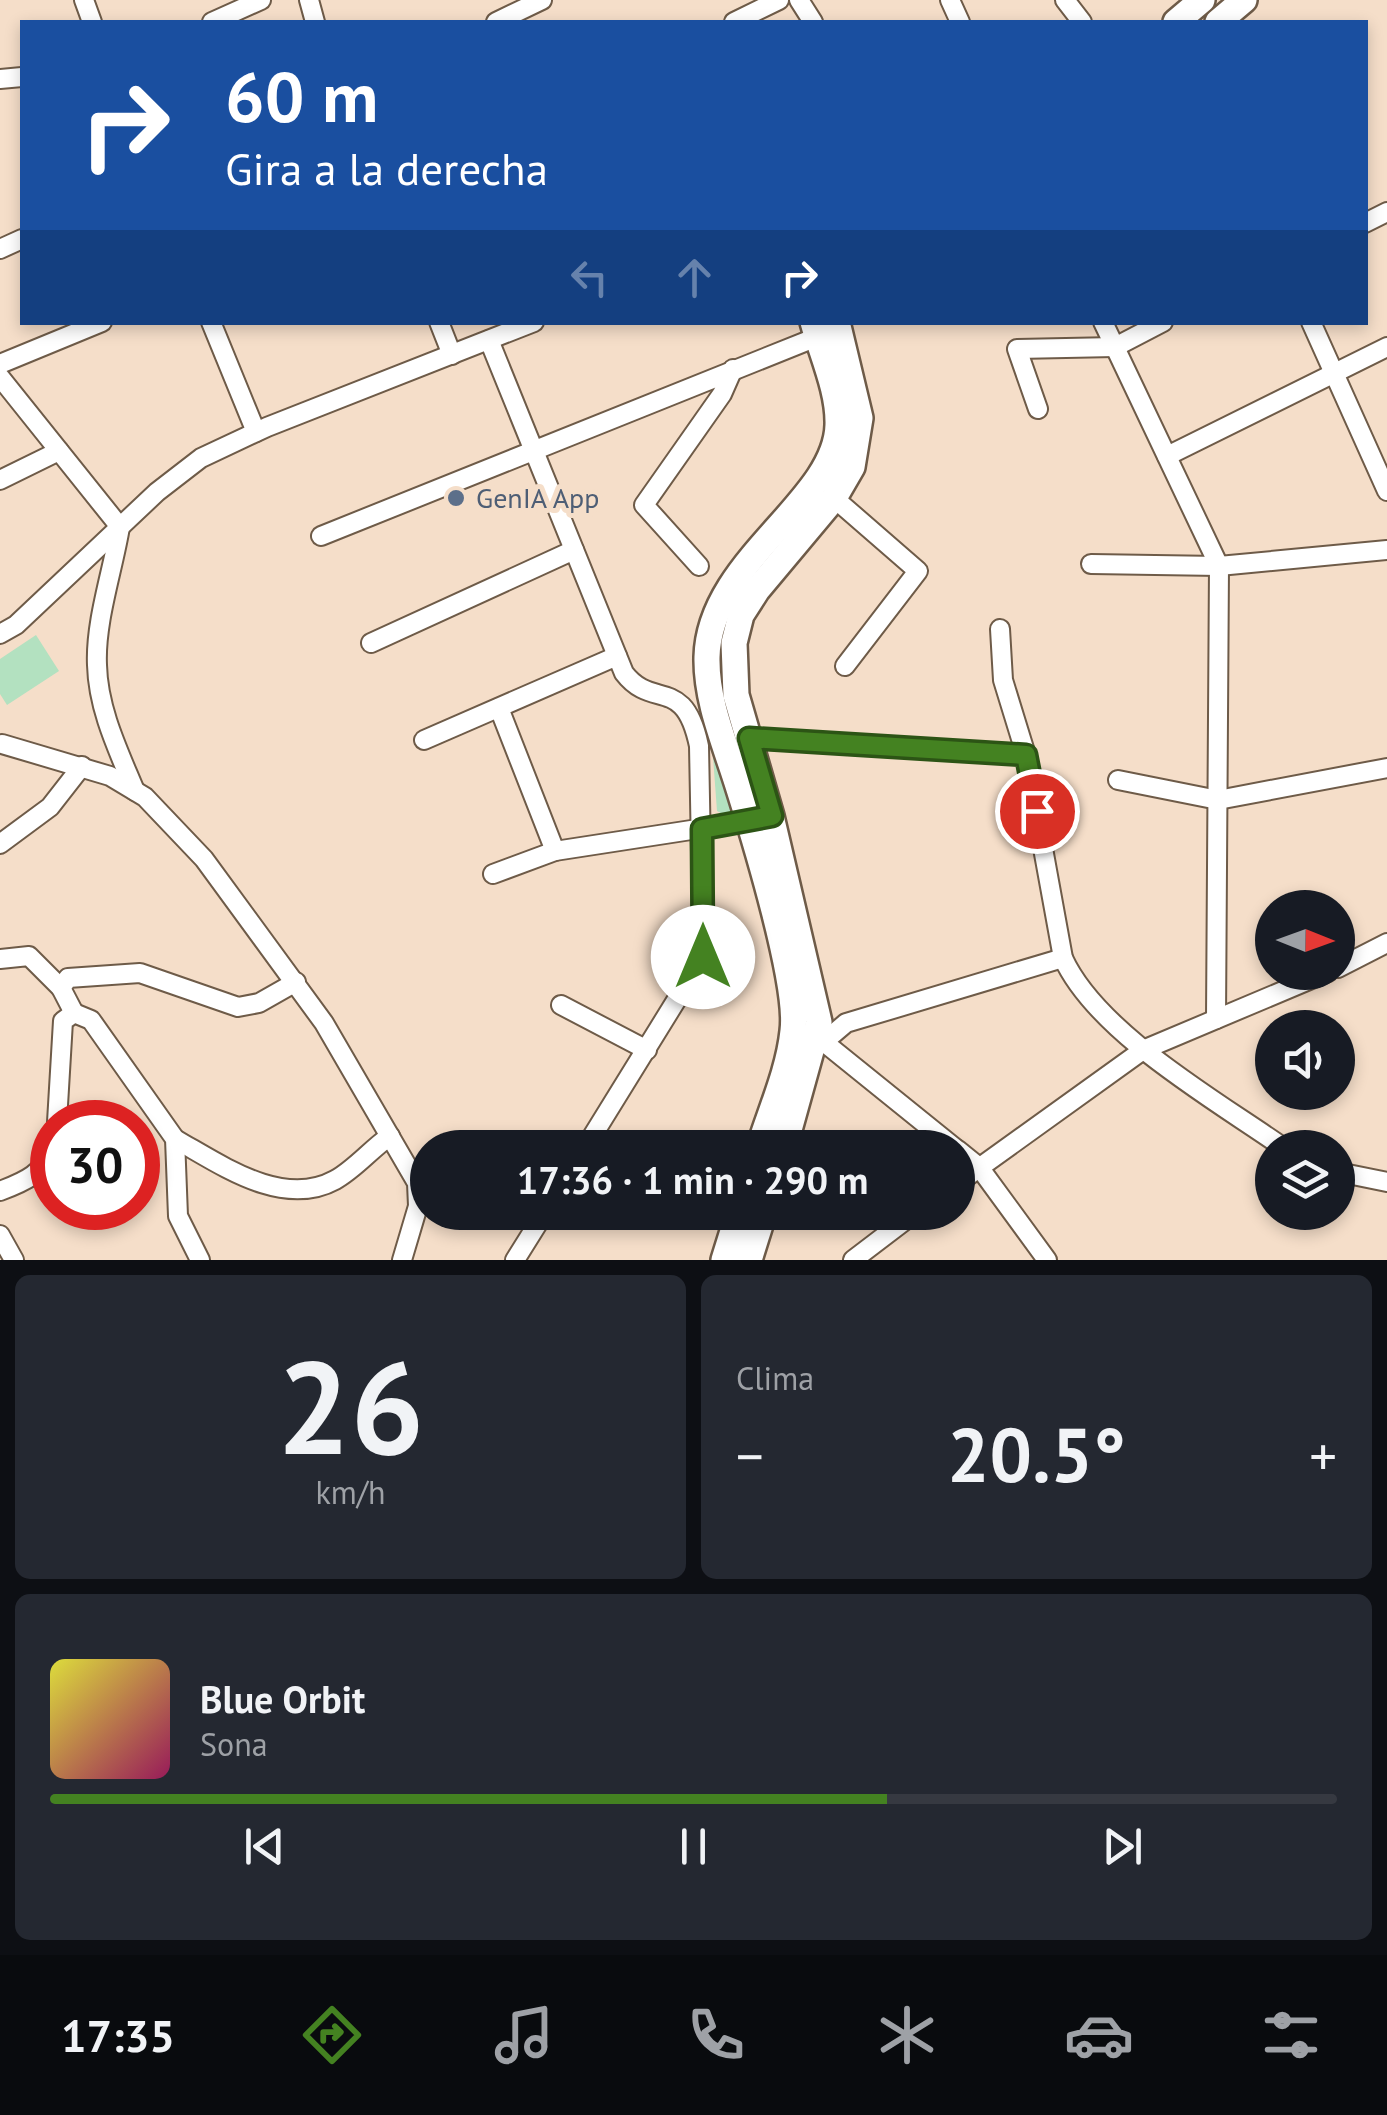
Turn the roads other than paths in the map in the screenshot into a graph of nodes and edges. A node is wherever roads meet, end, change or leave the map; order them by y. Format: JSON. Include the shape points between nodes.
{"nodes":[{"id":1,"x":261,"y":0,"type":"edge"},
{"id":2,"x":542,"y":0,"type":"edge"},
{"id":3,"x":778,"y":0,"type":"edge"},
{"id":4,"x":1065,"y":0,"type":"edge"},
{"id":5,"x":1202,"y":0,"type":"edge"},
{"id":6,"x":1244,"y":0,"type":"edge"},
{"id":7,"x":216,"y":20,"type":"edge"},
{"id":8,"x":500,"y":20,"type":"edge"},
{"id":9,"x":738,"y":20,"type":"edge"},
{"id":10,"x":1080,"y":20,"type":"edge"},
{"id":11,"x":1178,"y":20,"type":"edge"},
{"id":12,"x":1220,"y":20,"type":"edge"},
{"id":13,"x":95,"y":325,"type":"edge"},
{"id":14,"x":211,"y":325,"type":"edge"},
{"id":15,"x":440,"y":325,"type":"edge"},
{"id":16,"x":526,"y":325,"type":"edge"},
{"id":17,"x":1104,"y":325,"type":"edge"},
{"id":18,"x":1157,"y":325,"type":"edge"},
{"id":19,"x":1312,"y":325,"type":"edge"},
{"id":20,"x":822,"y":327,"type":"edge"},
{"id":21,"x":488,"y":340,"type":"junction"},
{"id":22,"x":1114,"y":347,"type":"junction"},
{"id":23,"x":1387,"y":347,"type":"edge"},
{"id":24,"x":452,"y":355,"type":"junction"},
{"id":25,"x":0,"y":364,"type":"edge"},
{"id":26,"x":734,"y":369,"type":"junction"},
{"id":27,"x":1334,"y":374,"type":"junction"},
{"id":28,"x":0,"y":377,"type":"edge"},
{"id":29,"x":1038,"y":408,"type":"dead end"},
{"id":30,"x":256,"y":432,"type":"junction"},
{"id":31,"x":846,"y":444,"type":"junction"},
{"id":32,"x":532,"y":448,"type":"junction"},
{"id":33,"x":59,"y":451,"type":"junction"},
{"id":34,"x":1166,"y":456,"type":"junction"},
{"id":35,"x":0,"y":480,"type":"edge"},
{"id":36,"x":1387,"y":490,"type":"edge"},
{"id":37,"x":834,"y":498,"type":"junction"},
{"id":38,"x":120,"y":527,"type":"junction"},
{"id":39,"x":321,"y":536,"type":"dead end"},
{"id":40,"x":574,"y":550,"type":"junction"},
{"id":41,"x":1387,"y":550,"type":"edge"},
{"id":42,"x":1091,"y":564,"type":"dead end"},
{"id":43,"x":699,"y":566,"type":"dead end"},
{"id":44,"x":1219,"y":566,"type":"junction"},
{"id":45,"x":741,"y":593,"type":"junction"},
{"id":46,"x":3,"y":626,"type":"edge"},
{"id":47,"x":1000,"y":629,"type":"dead end"},
{"id":48,"x":371,"y":643,"type":"dead end"},
{"id":49,"x":617,"y":656,"type":"junction"},
{"id":50,"x":845,"y":666,"type":"dead end"},
{"id":51,"x":499,"y":708,"type":"junction"},
{"id":52,"x":749,"y":738,"type":"junction"},
{"id":53,"x":424,"y":740,"type":"dead end"},
{"id":54,"x":1,"y":743,"type":"edge"},
{"id":55,"x":1026,"y":755,"type":"junction"},
{"id":56,"x":82,"y":766,"type":"junction"},
{"id":57,"x":1387,"y":768,"type":"edge"},
{"id":58,"x":1118,"y":780,"type":"dead end"},
{"id":59,"x":135,"y":791,"type":"junction"},
{"id":60,"x":1218,"y":800,"type":"junction"},
{"id":61,"x":761,"y":819,"type":"junction"},
{"id":62,"x":702,"y":829,"type":"junction"},
{"id":63,"x":0,"y":844,"type":"edge"},
{"id":64,"x":554,"y":851,"type":"junction"},
{"id":65,"x":493,"y":874,"type":"dead end"},
{"id":66,"x":1387,"y":943,"type":"edge"},
{"id":67,"x":1063,"y":958,"type":"junction"},
{"id":68,"x":0,"y":959,"type":"edge"},
{"id":69,"x":1355,"y":959,"type":"edge"},
{"id":70,"x":296,"y":982,"type":"junction"},
{"id":71,"x":62,"y":988,"type":"junction"},
{"id":72,"x":1285,"y":990,"type":"edge"},
{"id":73,"x":561,"y":1005,"type":"dead end"},
{"id":74,"x":74,"y":1013,"type":"junction"},
{"id":75,"x":1216,"y":1019,"type":"junction"},
{"id":76,"x":812,"y":1036,"type":"junction"},
{"id":77,"x":647,"y":1050,"type":"junction"},
{"id":78,"x":1142,"y":1050,"type":"junction"},
{"id":79,"x":58,"y":1100,"type":"edge"},
{"id":80,"x":597,"y":1130,"type":"edge"},
{"id":81,"x":768,"y":1130,"type":"edge"},
{"id":82,"x":788,"y":1130,"type":"edge"},
{"id":83,"x":932,"y":1130,"type":"edge"},
{"id":84,"x":1258,"y":1130,"type":"edge"},
{"id":85,"x":390,"y":1136,"type":"junction"},
{"id":86,"x":175,"y":1139,"type":"junction"},
{"id":87,"x":975,"y":1165,"type":"edge"},
{"id":88,"x":979,"y":1168,"type":"junction"},
{"id":89,"x":975,"y":1171,"type":"edge"},
{"id":90,"x":1355,"y":1175,"type":"edge"},
{"id":91,"x":30,"y":1179,"type":"edge"},
{"id":92,"x":1387,"y":1182,"type":"edge"},
{"id":93,"x":0,"y":1192,"type":"edge"},
{"id":94,"x":533,"y":1230,"type":"edge"},
{"id":95,"x":733,"y":1230,"type":"edge"},
{"id":96,"x":758,"y":1230,"type":"edge"},
{"id":97,"x":892,"y":1230,"type":"edge"},
{"id":98,"x":0,"y":1235,"type":"edge"},
{"id":99,"x":14,"y":1260,"type":"edge"},
{"id":100,"x":200,"y":1260,"type":"edge"},
{"id":101,"x":402,"y":1260,"type":"edge"},
{"id":102,"x":515,"y":1260,"type":"edge"},
{"id":103,"x":724,"y":1260,"type":"edge"},
{"id":104,"x":749,"y":1260,"type":"edge"},
{"id":105,"x":853,"y":1260,"type":"edge"},
{"id":106,"x":1047,"y":1260,"type":"edge"}],
"edges":[{"from":1,"to":7,"type":"street"},
{"from":2,"to":8,"type":"street"},
{"from":3,"to":9,"type":"street"},
{"from":4,"to":10,"type":"street"},
{"from":5,"to":11,"type":"highway"},
{"from":6,"to":12,"type":"highway"},
{"from":13,"to":25,"type":"street"},
{"from":14,"to":30,"type":"street"},
{"from":15,"to":24,"type":"street"},
{"from":16,"to":21,"type":"street"},
{"from":17,"to":22,"type":"street"},
{"from":18,"to":22,"type":"street"},
{"from":19,"to":27,"type":"street"},
{"from":20,"to":26,"type":"street"},
{"from":20,"to":31,"type":"highway","via":[[857,394]]},
{"from":21,"to":24,"type":"street"},
{"from":21,"to":32,"type":"street"},
{"from":22,"to":29,"type":"street","via":[[1016,350]]},
{"from":22,"to":34,"type":"street"},
{"from":23,"to":27,"type":"street"},
{"from":24,"to":30,"type":"street"},
{"from":26,"to":32,"type":"street"},
{"from":26,"to":43,"type":"street","via":[[644,505]]},
{"from":27,"to":34,"type":"street"},
{"from":27,"to":36,"type":"street"},
{"from":28,"to":33,"type":"street"},
{"from":30,"to":38,"type":"street","via":[[201,458]]},
{"from":31,"to":37,"type":"highway"},
{"from":31,"to":45,"type":"highway"},
{"from":32,"to":39,"type":"street"},
{"from":32,"to":40,"type":"street"},
{"from":33,"to":35,"type":"street"},
{"from":33,"to":38,"type":"street"},
{"from":34,"to":44,"type":"street"},
{"from":37,"to":45,"type":"highway"},
{"from":37,"to":50,"type":"street","via":[[918,571]]},
{"from":38,"to":46,"type":"street"},
{"from":38,"to":59,"type":"street","via":[[96,660],[112,736]]},
{"from":40,"to":48,"type":"street"},
{"from":40,"to":49,"type":"street"},
{"from":41,"to":44,"type":"street"},
{"from":42,"to":44,"type":"street"},
{"from":44,"to":60,"type":"street"},
{"from":45,"to":52,"type":"highway","via":[[733,668]]},
{"from":45,"to":61,"type":"highway","via":[[714,617],[707,655],[710,694]]},
{"from":47,"to":55,"type":"street","via":[[1003,680]]},
{"from":49,"to":51,"type":"street"},
{"from":49,"to":62,"type":"street","via":[[630,681],[681,701],[689,713],[699,746]]},
{"from":51,"to":53,"type":"street"},
{"from":51,"to":64,"type":"street"},
{"from":52,"to":55,"type":"street"},
{"from":52,"to":61,"type":"highway"},
{"from":54,"to":56,"type":"street"},
{"from":55,"to":67,"type":"street"},
{"from":56,"to":59,"type":"street"},
{"from":56,"to":63,"type":"street","via":[[50,807]]},
{"from":57,"to":60,"type":"street"},
{"from":58,"to":60,"type":"street"},
{"from":59,"to":70,"type":"street","via":[[204,860]]},
{"from":60,"to":75,"type":"street"},
{"from":61,"to":62,"type":"street"},
{"from":61,"to":76,"type":"highway","via":[[818,1006]]},
{"from":62,"to":64,"type":"street"},
{"from":62,"to":77,"type":"street","via":[[703,957]]},
{"from":64,"to":65,"type":"street"},
{"from":66,"to":69,"type":"street"},
{"from":67,"to":76,"type":"street"},
{"from":67,"to":78,"type":"street","via":[[1072,977]]},
{"from":68,"to":71,"type":"street","via":[[29,956]]},
{"from":70,"to":71,"type":"street","via":[[238,1007],[140,973],[84,974],[68,978]]},
{"from":70,"to":85,"type":"street"},
{"from":71,"to":74,"type":"street"},
{"from":72,"to":75,"type":"street"},
{"from":73,"to":77,"type":"street"},
{"from":74,"to":79,"type":"street","via":[[62,1021]]},
{"from":74,"to":86,"type":"street","via":[[90,1020]]},
{"from":75,"to":78,"type":"street"},
{"from":76,"to":81,"type":"highway"},
{"from":76,"to":82,"type":"highway"},
{"from":76,"to":83,"type":"street"},
{"from":77,"to":80,"type":"street"},
{"from":78,"to":84,"type":"street"},
{"from":78,"to":88,"type":"street"},
{"from":85,"to":86,"type":"street","via":[[336,1180],[287,1189],[242,1176]]},
{"from":85,"to":101,"type":"street","via":[[417,1184],[418,1206]]},
{"from":86,"to":100,"type":"street","via":[[178,1216]]},
{"from":87,"to":88,"type":"street"},
{"from":88,"to":89,"type":"street"},
{"from":88,"to":106,"type":"street"},
{"from":90,"to":92,"type":"street"},
{"from":91,"to":93,"type":"street"},
{"from":94,"to":102,"type":"street"},
{"from":95,"to":103,"type":"highway"},
{"from":96,"to":104,"type":"highway"},
{"from":97,"to":105,"type":"street"},
{"from":98,"to":99,"type":"street"}]}
